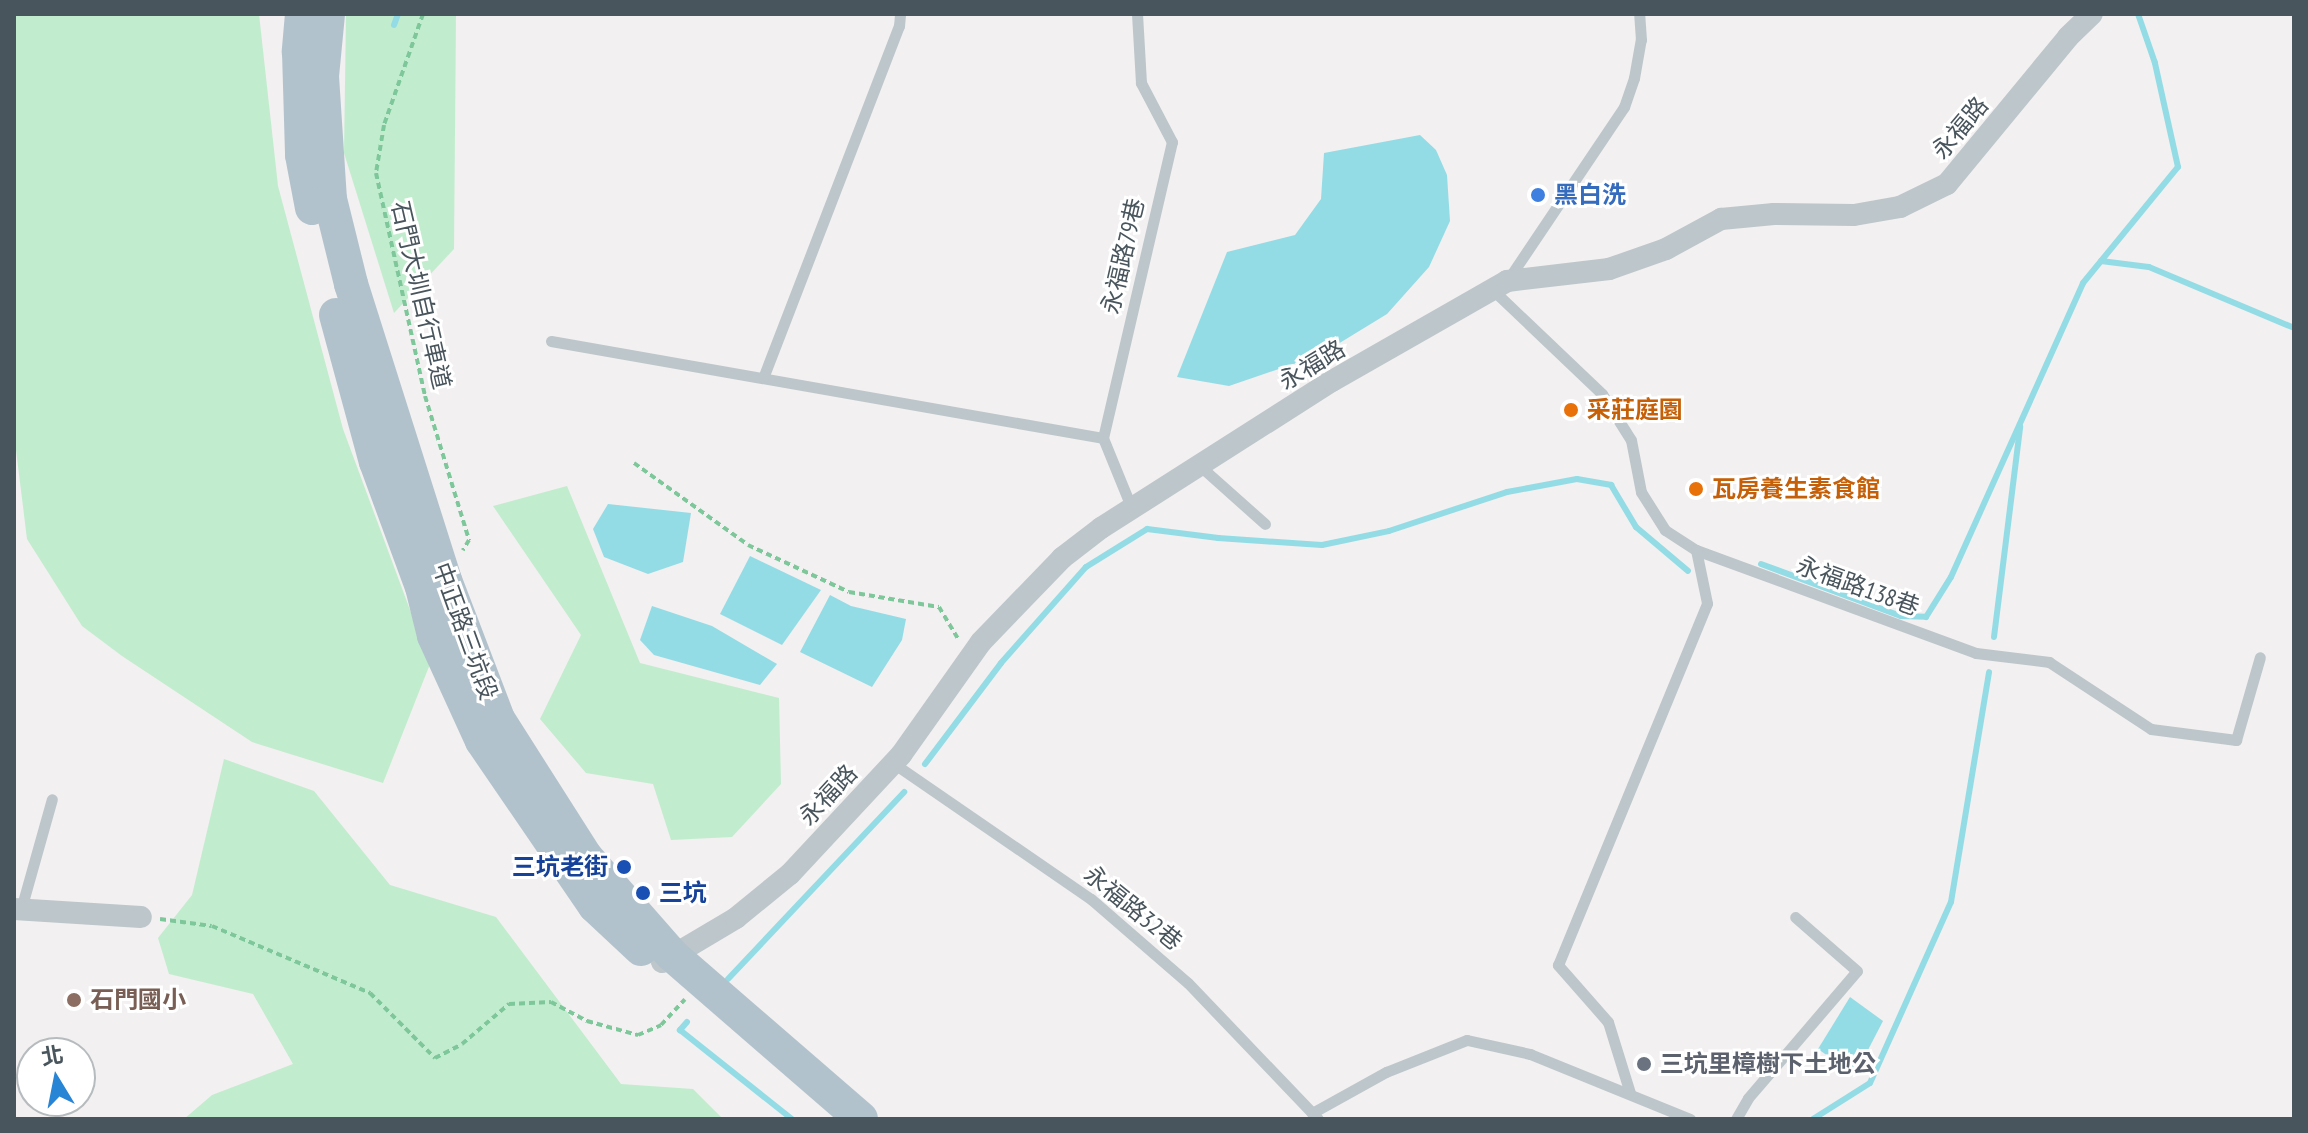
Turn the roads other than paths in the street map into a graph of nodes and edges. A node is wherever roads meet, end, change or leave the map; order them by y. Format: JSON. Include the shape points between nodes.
{"nodes":[{"id":1,"x":302,"y":14,"type":"edge"},
{"id":2,"x":328,"y":14,"type":"edge"},
{"id":3,"x":900,"y":14,"type":"edge"},
{"id":4,"x":1137,"y":14,"type":"edge"},
{"id":5,"x":1639,"y":14,"type":"edge"},
{"id":6,"x":2092,"y":14,"type":"edge"},
{"id":7,"x":1501,"y":286,"type":"junction"},
{"id":8,"x":551,"y":341,"type":"dead end"},
{"id":9,"x":763,"y":378,"type":"junction"},
{"id":10,"x":1103,"y":438,"type":"junction"},
{"id":11,"x":1200,"y":466,"type":"junction"},
{"id":12,"x":1132,"y":509,"type":"junction"},
{"id":13,"x":1265,"y":524,"type":"dead end"},
{"id":14,"x":1696,"y":550,"type":"junction"},
{"id":15,"x":2260,"y":657,"type":"dead end"},
{"id":16,"x":893,"y":763,"type":"junction"},
{"id":17,"x":52,"y":799,"type":"dead end"},
{"id":18,"x":18,"y":909,"type":"edge"},
{"id":19,"x":141,"y":917,"type":"road end"},
{"id":20,"x":1795,"y":917,"type":"dead end"},
{"id":21,"x":665,"y":960,"type":"junction"},
{"id":22,"x":1630,"y":1093,"type":"junction"},
{"id":23,"x":1314,"y":1117,"type":"edge"},
{"id":24,"x":830,"y":1119,"type":"edge"},
{"id":25,"x":861,"y":1119,"type":"edge"},
{"id":26,"x":1690,"y":1119,"type":"edge"},
{"id":27,"x":1736,"y":1119,"type":"edge"}],
"edges":[{"from":1,"to":21,"type":"main road","name":"中正路三坑段","via":[[302,155],[328,284],[376,462],[422,587],[434,636],[482,741],[524,807],[595,906]]},
{"from":2,"to":21,"type":"main road","name":"中正路三坑段","via":[[322,76],[330,199],[363,328],[445,580],[498,719],[586,857]]},
{"from":3,"to":9,"type":"lane"},
{"from":4,"to":10,"type":"lane","name":"永福路79巷","via":[[1141,83],[1172,142]]},
{"from":5,"to":7,"type":"lane","via":[[1641,40],[1624,107]]},
{"from":6,"to":7,"type":"street","name":"永福路","via":[[1947,184],[1900,207],[1854,215],[1721,219],[1666,249],[1609,269]]},
{"from":7,"to":11,"type":"street","name":"永福路","via":[[1332,381]]},
{"from":7,"to":14,"type":"lane","name":"永福路138巷","via":[[1602,394],[1631,440],[1641,492],[1665,530]]},
{"from":8,"to":9,"type":"lane"},
{"from":9,"to":10,"type":"lane"},
{"from":10,"to":12,"type":"lane"},
{"from":11,"to":12,"type":"street","name":"永福路"},
{"from":11,"to":13,"type":"lane"},
{"from":12,"to":16,"type":"street","name":"永福路","via":[[1062,558],[970,658]]},
{"from":14,"to":15,"type":"lane","name":"永福路138巷","via":[[1976,653],[2049,662],[2151,729],[2236,740]]},
{"from":14,"to":22,"type":"lane","via":[[1707,603],[1558,965],[1608,1022]]},
{"from":16,"to":21,"type":"street","name":"永福路","via":[[790,874],[736,918]]},
{"from":16,"to":23,"type":"lane","name":"永福路32巷","via":[[1091,899],[1188,983]]},
{"from":17,"to":18,"type":"lane"},
{"from":18,"to":19,"type":"street"},
{"from":20,"to":27,"type":"lane","via":[[1857,971],[1748,1098]]},
{"from":21,"to":24,"type":"main road","name":"中正路三坑段","via":[[688,996],[718,1025]]},
{"from":21,"to":25,"type":"main road","name":"中正路三坑段"},
{"from":22,"to":23,"type":"lane","via":[[1530,1054],[1467,1040],[1386,1072]]},
{"from":22,"to":26,"type":"lane"}]}
